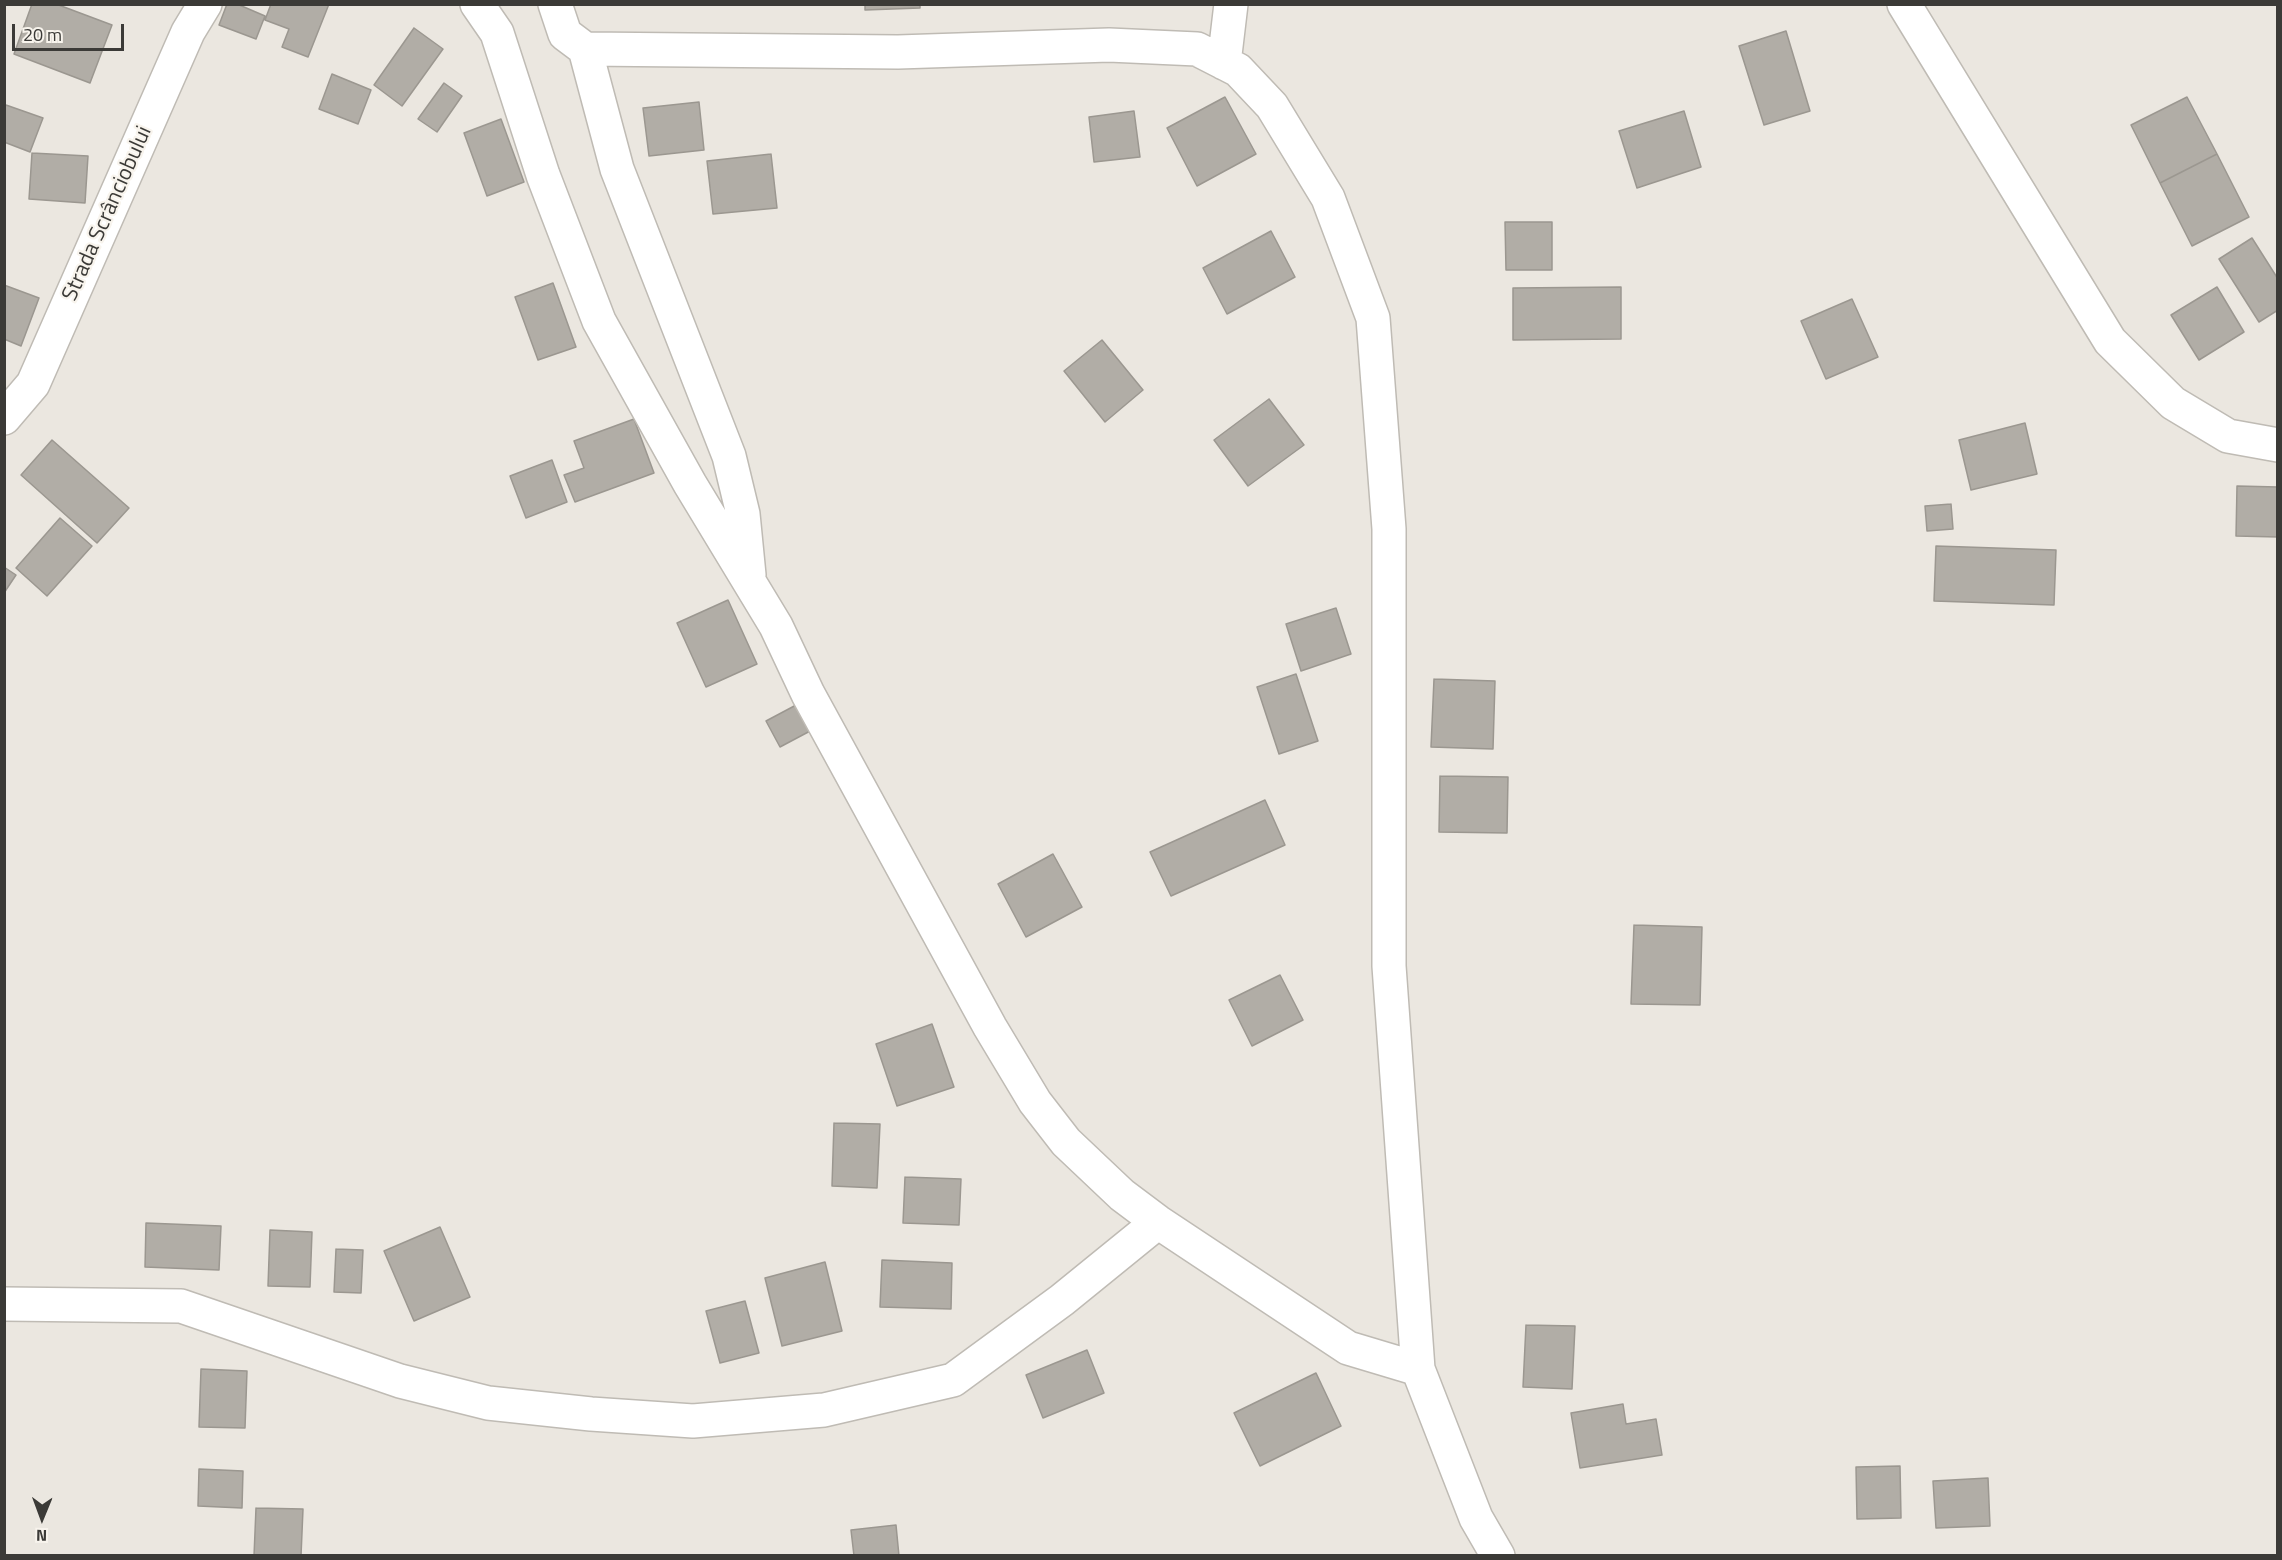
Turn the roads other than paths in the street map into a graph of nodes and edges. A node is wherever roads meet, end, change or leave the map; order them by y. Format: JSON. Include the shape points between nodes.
{"nodes":[{"id":1,"x":205,"y":4,"type":"edge"},
{"id":2,"x":477,"y":4,"type":"edge"},
{"id":3,"x":555,"y":4,"type":"edge"},
{"id":4,"x":1231,"y":4,"type":"edge"},
{"id":5,"x":1904,"y":4,"type":"edge"},
{"id":6,"x":585,"y":49,"type":"junction"},
{"id":7,"x":1224,"y":63,"type":"junction"},
{"id":8,"x":4,"y":418,"type":"edge"},
{"id":9,"x":2277,"y":445,"type":"edge"},
{"id":10,"x":750,"y":584,"type":"junction"},
{"id":11,"x":1158,"y":1222,"type":"junction"},
{"id":12,"x":4,"y":1304,"type":"edge"},
{"id":13,"x":1418,"y":1369,"type":"junction"},
{"id":14,"x":1498,"y":1556,"type":"edge"}],
"edges":[{"from":1,"to":8,"type":"street","name":"Strada Scrânciobului","via":[[188,32],[33,384]]},
{"from":2,"to":10,"type":"street","via":[[497,33],[543,175],[599,321]]},
{"from":3,"to":6,"type":"street","via":[[565,34]]},
{"from":4,"to":7,"type":"street"},
{"from":5,"to":9,"type":"street","via":[[2110,341],[2173,403],[2228,436]]},
{"from":6,"to":7,"type":"street","via":[[898,52],[1108,45],[1197,49]]},
{"from":6,"to":10,"type":"street","via":[[617,169],[729,456],[743,514]]},
{"from":7,"to":13,"type":"street","via":[[1238,70],[1272,106],[1328,198],[1373,318],[1389,529],[1389,966]]},
{"from":10,"to":11,"type":"street","via":[[984,1017],[1035,1102],[1066,1142],[1122,1195]]},
{"from":11,"to":12,"type":"street","via":[[1062,1300],[953,1380],[824,1410],[693,1421],[489,1403],[400,1381],[181,1306]]},
{"from":11,"to":13,"type":"street","via":[[1348,1348]]},
{"from":13,"to":14,"type":"street","via":[[1476,1518]]}]}
